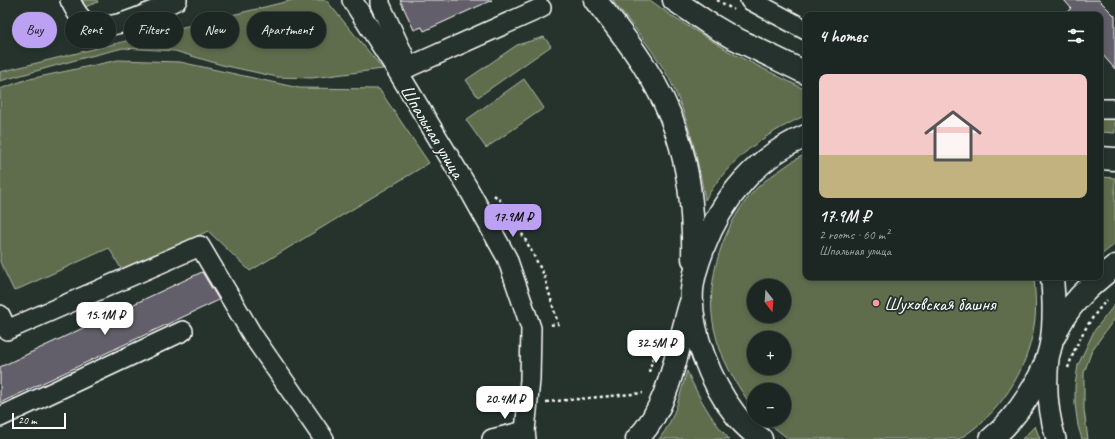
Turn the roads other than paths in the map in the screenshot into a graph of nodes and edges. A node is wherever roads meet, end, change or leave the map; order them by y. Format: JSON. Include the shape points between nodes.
{"nodes":[{"id":1,"x":70,"y":0,"type":"edge"},
{"id":2,"x":177,"y":0,"type":"edge"},
{"id":3,"x":352,"y":0,"type":"edge"},
{"id":4,"x":380,"y":0,"type":"edge"},
{"id":5,"x":595,"y":0,"type":"edge"},
{"id":6,"x":674,"y":0,"type":"edge"},
{"id":7,"x":750,"y":0,"type":"edge"},
{"id":8,"x":541,"y":8,"type":"dead end"},
{"id":9,"x":803,"y":28,"type":"edge"},
{"id":10,"x":401,"y":69,"type":"junction"},
{"id":11,"x":803,"y":72,"type":"edge"},
{"id":12,"x":1103,"y":109,"type":"edge"},
{"id":13,"x":1115,"y":109,"type":"edge"},
{"id":14,"x":803,"y":138,"type":"edge"},
{"id":15,"x":1103,"y":158,"type":"edge"},
{"id":16,"x":1115,"y":159,"type":"edge"},
{"id":17,"x":1115,"y":266,"type":"edge"},
{"id":18,"x":1103,"y":275,"type":"edge"},
{"id":19,"x":1052,"y":280,"type":"edge"},
{"id":20,"x":1097,"y":280,"type":"edge"},
{"id":21,"x":692,"y":294,"type":"junction"},
{"id":22,"x":0,"y":315,"type":"edge"},
{"id":23,"x":183,"y":331,"type":"dead end"},
{"id":24,"x":1051,"y":346,"type":"junction"},
{"id":25,"x":0,"y":417,"type":"edge"},
{"id":26,"x":526,"y":435,"type":"edge"},
{"id":27,"x":324,"y":439,"type":"edge"},
{"id":28,"x":492,"y":439,"type":"edge"},
{"id":29,"x":637,"y":439,"type":"edge"},
{"id":30,"x":761,"y":439,"type":"edge"},
{"id":31,"x":992,"y":439,"type":"edge"},
{"id":32,"x":1056,"y":439,"type":"edge"}],
"edges":[{"from":1,"to":2,"type":"street","via":[[87,23],[103,26],[126,22]]},
{"from":3,"to":10,"type":"street"},
{"from":4,"to":10,"type":"street"},
{"from":5,"to":21,"type":"main road","via":[[643,65],[677,133],[692,206]]},
{"from":6,"to":11,"type":"main road","via":[[730,36]]},
{"from":7,"to":9,"type":"street"},
{"from":8,"to":10,"type":"street"},
{"from":10,"to":26,"type":"street","name":"Шпальная улица","via":[[507,258],[531,328]]},
{"from":12,"to":13,"type":"street"},
{"from":14,"to":21,"type":"main road","via":[[755,169],[726,202],[709,232],[698,262]]},
{"from":15,"to":16,"type":"main road"},
{"from":17,"to":18,"type":"main road"},
{"from":19,"to":24,"type":"main road","via":[[1054,309]]},
{"from":20,"to":24,"type":"main road","via":[[1069,310]]},
{"from":21,"to":29,"type":"main road","via":[[659,407],[647,428]]},
{"from":21,"to":30,"type":"main road","via":[[697,333],[712,377],[735,415]]},
{"from":22,"to":27,"type":"street","via":[[7,330],[200,246],[253,336]]},
{"from":23,"to":25,"type":"street"},
{"from":24,"to":31,"type":"main road","via":[[1031,392]]},
{"from":24,"to":32,"type":"street","via":[[1048,397]]},
{"from":26,"to":28,"type":"street"}]}
